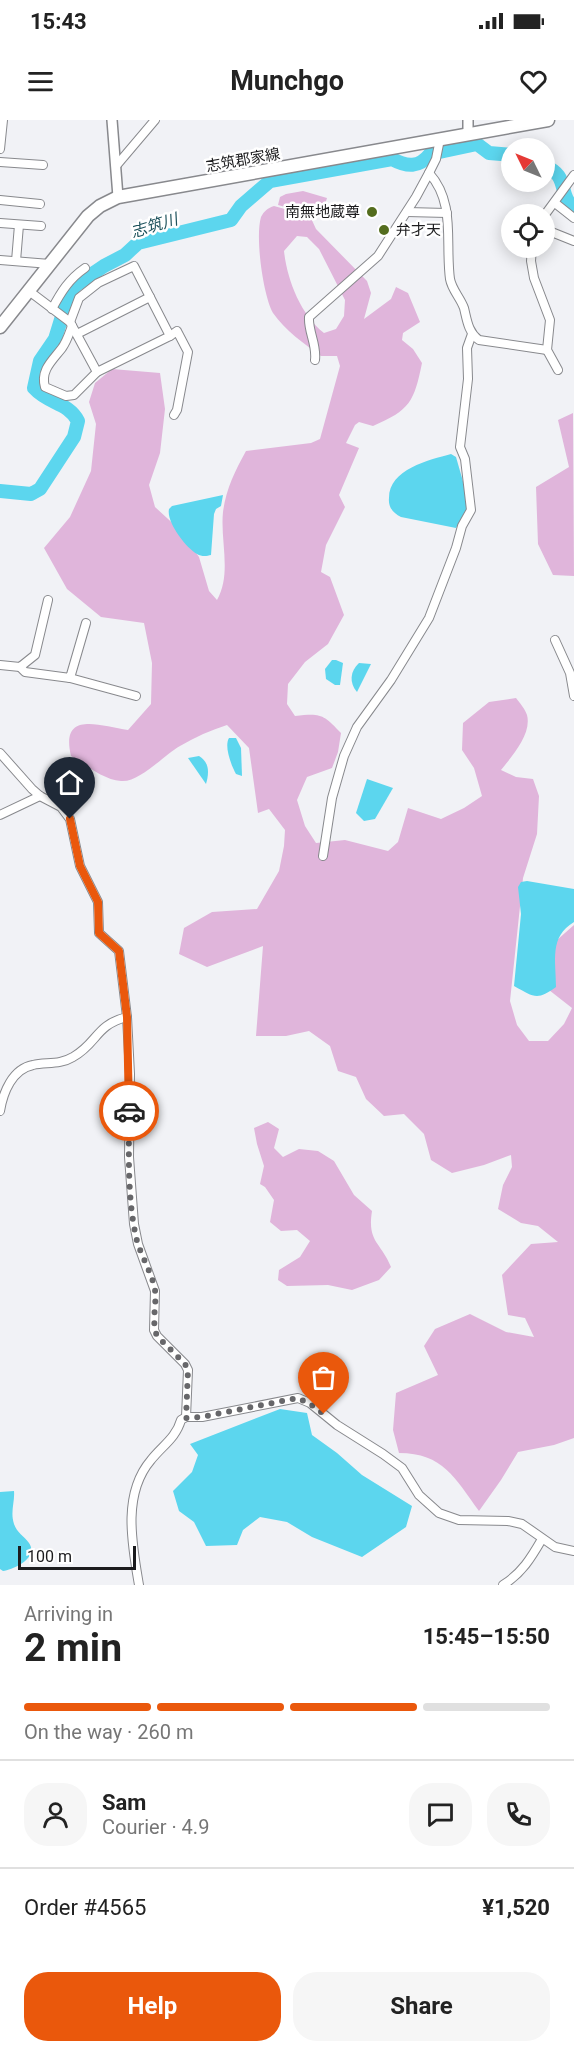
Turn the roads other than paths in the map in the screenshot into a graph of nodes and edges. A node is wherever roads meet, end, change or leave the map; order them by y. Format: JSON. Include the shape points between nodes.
{"nodes":[{"id":1,"x":3,"y":120,"type":"edge"},
{"id":2,"x":112,"y":120,"type":"edge"},
{"id":3,"x":155,"y":120,"type":"edge"},
{"id":4,"x":468,"y":120,"type":"edge"},
{"id":5,"x":548,"y":120,"type":"edge"},
{"id":6,"x":468,"y":134,"type":"junction"},
{"id":7,"x":440,"y":143,"type":"junction"},
{"id":8,"x":0,"y":149,"type":"edge"},
{"id":9,"x":0,"y":162,"type":"edge"},
{"id":10,"x":43,"y":165,"type":"dead end"},
{"id":11,"x":116,"y":166,"type":"junction"},
{"id":12,"x":429,"y":173,"type":"junction"},
{"id":13,"x":574,"y":175,"type":"edge"},
{"id":14,"x":118,"y":197,"type":"junction"},
{"id":15,"x":0,"y":200,"type":"edge"},
{"id":16,"x":557,"y":200,"type":"junction"},
{"id":17,"x":40,"y":204,"type":"dead end"},
{"id":18,"x":554,"y":204,"type":"edge"},
{"id":19,"x":406,"y":212,"type":"junction"},
{"id":20,"x":447,"y":213,"type":"junction"},
{"id":21,"x":574,"y":219,"type":"edge"},
{"id":22,"x":0,"y":223,"type":"edge"},
{"id":23,"x":19,"y":225,"type":"junction"},
{"id":24,"x":40,"y":226,"type":"dead end"},
{"id":25,"x":555,"y":233,"type":"edge"},
{"id":26,"x":574,"y":241,"type":"edge"},
{"id":27,"x":531,"y":258,"type":"edge"},
{"id":28,"x":0,"y":260,"type":"edge"},
{"id":29,"x":15,"y":261,"type":"junction"},
{"id":30,"x":50,"y":264,"type":"junction"},
{"id":31,"x":86,"y":268,"type":"dead end"},
{"id":32,"x":29,"y":291,"type":"junction"},
{"id":33,"x":150,"y":297,"type":"junction"},
{"id":34,"x":54,"y":311,"type":"junction"},
{"id":35,"x":70,"y":322,"type":"junction"},
{"id":36,"x":0,"y":327,"type":"edge"},
{"id":37,"x":76,"y":334,"type":"junction"},
{"id":38,"x":472,"y":334,"type":"junction"},
{"id":39,"x":170,"y":336,"type":"junction"},
{"id":40,"x":547,"y":351,"type":"junction"},
{"id":41,"x":315,"y":360,"type":"dead end"},
{"id":42,"x":558,"y":370,"type":"dead end"},
{"id":43,"x":97,"y":372,"type":"junction"},
{"id":44,"x":174,"y":415,"type":"dead end"},
{"id":45,"x":48,"y":600,"type":"dead end"},
{"id":46,"x":86,"y":623,"type":"dead end"},
{"id":47,"x":555,"y":640,"type":"dead end"},
{"id":48,"x":0,"y":665,"type":"edge"},
{"id":49,"x":20,"y":667,"type":"junction"},
{"id":50,"x":70,"y":678,"type":"junction"},
{"id":51,"x":136,"y":696,"type":"dead end"},
{"id":52,"x":574,"y":696,"type":"edge"},
{"id":53,"x":0,"y":753,"type":"edge"},
{"id":54,"x":40,"y":796,"type":"junction"},
{"id":55,"x":0,"y":814,"type":"edge"},
{"id":56,"x":323,"y":856,"type":"dead end"},
{"id":57,"x":127,"y":1017,"type":"junction"},
{"id":58,"x":0,"y":1111,"type":"edge"},
{"id":59,"x":186,"y":1418,"type":"junction"},
{"id":60,"x":542,"y":1539,"type":"junction"},
{"id":61,"x":574,"y":1551,"type":"edge"},
{"id":62,"x":139,"y":1585,"type":"edge"},
{"id":63,"x":503,"y":1585,"type":"edge"}],
"edges":[{"from":1,"to":8,"type":"street"},
{"from":2,"to":11,"type":"street"},
{"from":3,"to":11,"type":"street"},
{"from":4,"to":6,"type":"street"},
{"from":5,"to":6,"type":"main road","name":"志筑郡家線"},
{"from":6,"to":7,"type":"main road","name":"志筑郡家線"},
{"from":7,"to":12,"type":"street"},
{"from":7,"to":14,"type":"main road","name":"志筑郡家線"},
{"from":9,"to":10,"type":"street"},
{"from":11,"to":14,"type":"street"},
{"from":12,"to":19,"type":"street"},
{"from":12,"to":20,"type":"street","via":[[440,189]]},
{"from":13,"to":16,"type":"street"},
{"from":14,"to":30,"type":"main road","name":"志筑郡家線","via":[[88,216]]},
{"from":15,"to":17,"type":"street"},
{"from":16,"to":18,"type":"street"},
{"from":16,"to":21,"type":"street"},
{"from":19,"to":20,"type":"street"},
{"from":19,"to":41,"type":"street","via":[[378,256],[309,317]]},
{"from":20,"to":38,"type":"street","via":[[451,282],[461,298]]},
{"from":22,"to":23,"type":"street"},
{"from":23,"to":24,"type":"street"},
{"from":23,"to":29,"type":"street"},
{"from":25,"to":26,"type":"street"},
{"from":27,"to":40,"type":"street","via":[[534,278],[550,320]]},
{"from":28,"to":29,"type":"street"},
{"from":29,"to":30,"type":"street"},
{"from":30,"to":32,"type":"main road","name":"志筑郡家線"},
{"from":31,"to":34,"type":"street","via":[[62,291]]},
{"from":32,"to":34,"type":"street"},
{"from":32,"to":36,"type":"main road","name":"志筑郡家線"},
{"from":33,"to":35,"type":"street","via":[[134,266],[98,283],[79,298]]},
{"from":33,"to":37,"type":"street"},
{"from":33,"to":39,"type":"street"},
{"from":34,"to":35,"type":"street"},
{"from":35,"to":37,"type":"street"},
{"from":35,"to":43,"type":"street","via":[[62,348],[47,365],[43,384],[69,396]]},
{"from":37,"to":43,"type":"street"},
{"from":38,"to":40,"type":"street","via":[[479,340]]},
{"from":38,"to":56,"type":"street","via":[[467,348],[468,379],[460,447],[471,510],[429,618],[391,681],[357,726],[344,756],[332,798]]},
{"from":39,"to":43,"type":"street"},
{"from":39,"to":44,"type":"street","via":[[177,331],[188,352]]},
{"from":40,"to":42,"type":"street"},
{"from":45,"to":49,"type":"street","via":[[35,655]]},
{"from":46,"to":50,"type":"street"},
{"from":47,"to":52,"type":"street","via":[[570,673]]},
{"from":48,"to":49,"type":"street"},
{"from":49,"to":50,"type":"street","via":[[26,672]]},
{"from":50,"to":51,"type":"street"},
{"from":53,"to":54,"type":"street"},
{"from":54,"to":55,"type":"street"},
{"from":54,"to":57,"type":"street","via":[[55,803],[70,819],[80,866],[98,902],[99,933],[119,951]]},
{"from":57,"to":58,"type":"street","via":[[105,1026],[71,1059],[24,1067],[10,1082]]},
{"from":57,"to":59,"type":"street","via":[[134,1224],[155,1291],[154,1330],[188,1370]]},
{"from":59,"to":60,"type":"street","via":[[298,1398],[402,1468],[419,1495],[439,1513],[459,1520],[522,1524]]},
{"from":59,"to":62,"type":"street","via":[[150,1460],[135,1486],[132,1532]]},
{"from":60,"to":61,"type":"street"},
{"from":60,"to":63,"type":"street","via":[[528,1564]]}]}
